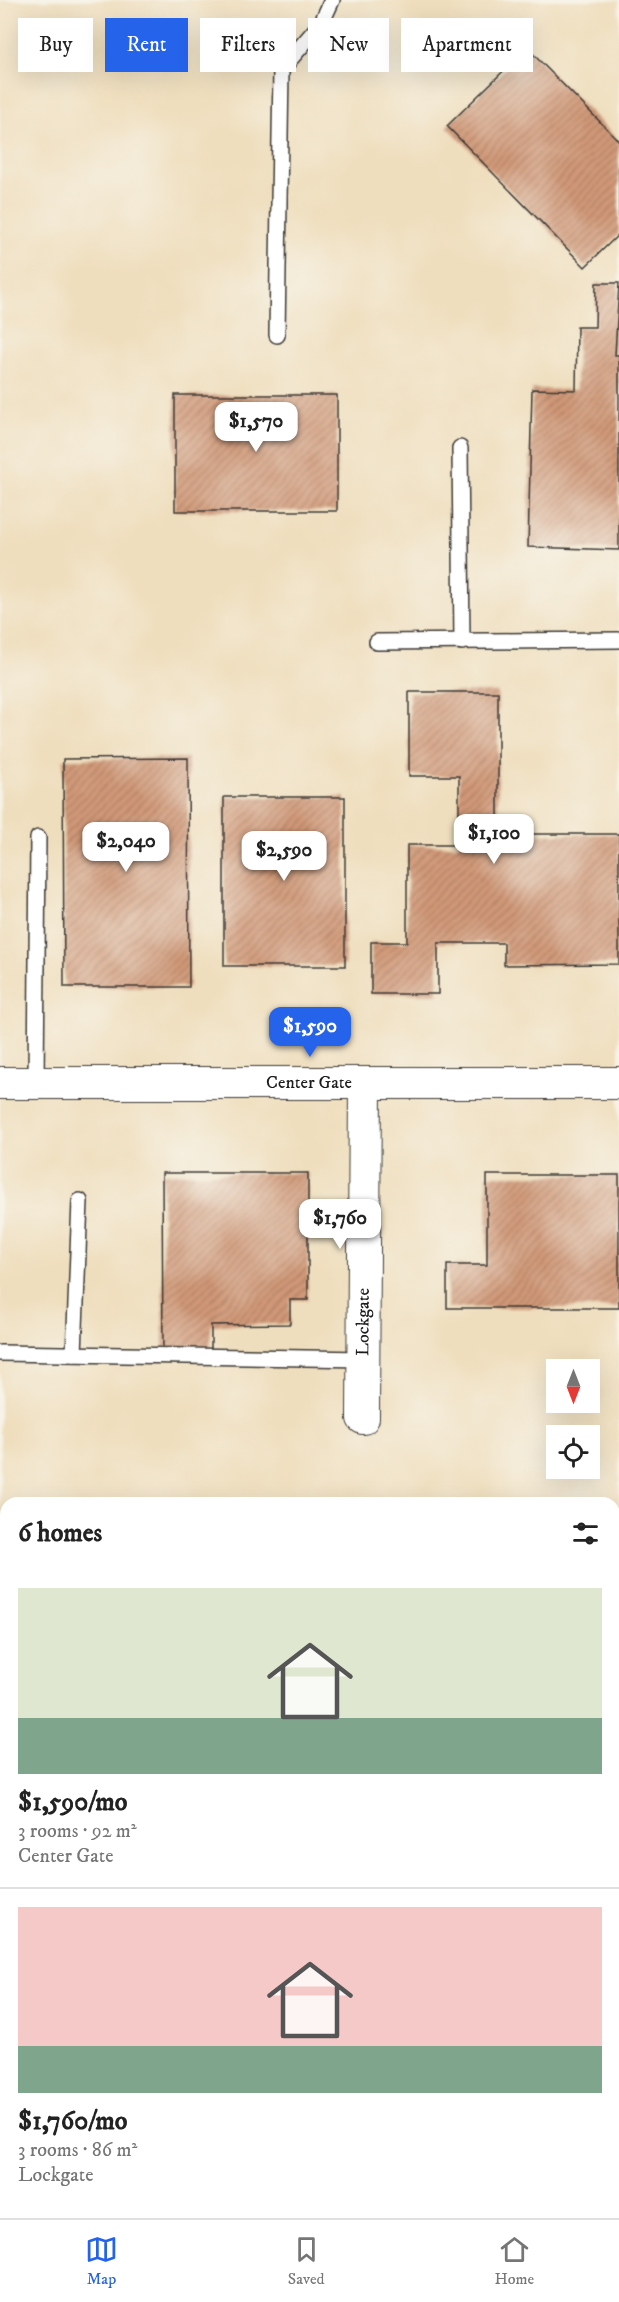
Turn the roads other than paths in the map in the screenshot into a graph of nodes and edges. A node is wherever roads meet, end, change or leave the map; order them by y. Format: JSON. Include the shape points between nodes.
{"nodes":[{"id":1,"x":332,"y":0,"type":"edge"},
{"id":2,"x":277,"y":334,"type":"dead end"},
{"id":3,"x":460,"y":448,"type":"dead end"},
{"id":4,"x":619,"y":640,"type":"edge"},
{"id":5,"x":377,"y":642,"type":"dead end"},
{"id":6,"x":462,"y":642,"type":"junction"},
{"id":7,"x":38,"y":838,"type":"dead end"},
{"id":8,"x":0,"y":1083,"type":"edge"},
{"id":9,"x":36,"y":1083,"type":"junction"},
{"id":10,"x":365,"y":1083,"type":"junction"},
{"id":11,"x":619,"y":1083,"type":"edge"},
{"id":12,"x":80,"y":1201,"type":"dead end"},
{"id":13,"x":0,"y":1353,"type":"edge"},
{"id":14,"x":75,"y":1354,"type":"junction"},
{"id":15,"x":364,"y":1359,"type":"junction"},
{"id":16,"x":363,"y":1418,"type":"dead end"}],
"edges":[{"from":1,"to":2,"type":"lane","via":[[322,22],[281,70]]},
{"from":3,"to":6,"type":"lane"},
{"from":4,"to":6,"type":"lane"},
{"from":5,"to":6,"type":"lane"},
{"from":7,"to":9,"type":"lane"},
{"from":8,"to":9,"type":"street","name":"Center Gate"},
{"from":9,"to":10,"type":"street","name":"Center Gate"},
{"from":10,"to":11,"type":"street","name":"Center Gate"},
{"from":10,"to":15,"type":"street","name":"Lockgate"},
{"from":12,"to":14,"type":"lane"},
{"from":13,"to":14,"type":"lane"},
{"from":14,"to":15,"type":"lane"},
{"from":15,"to":16,"type":"street","name":"Lockgate"}]}
